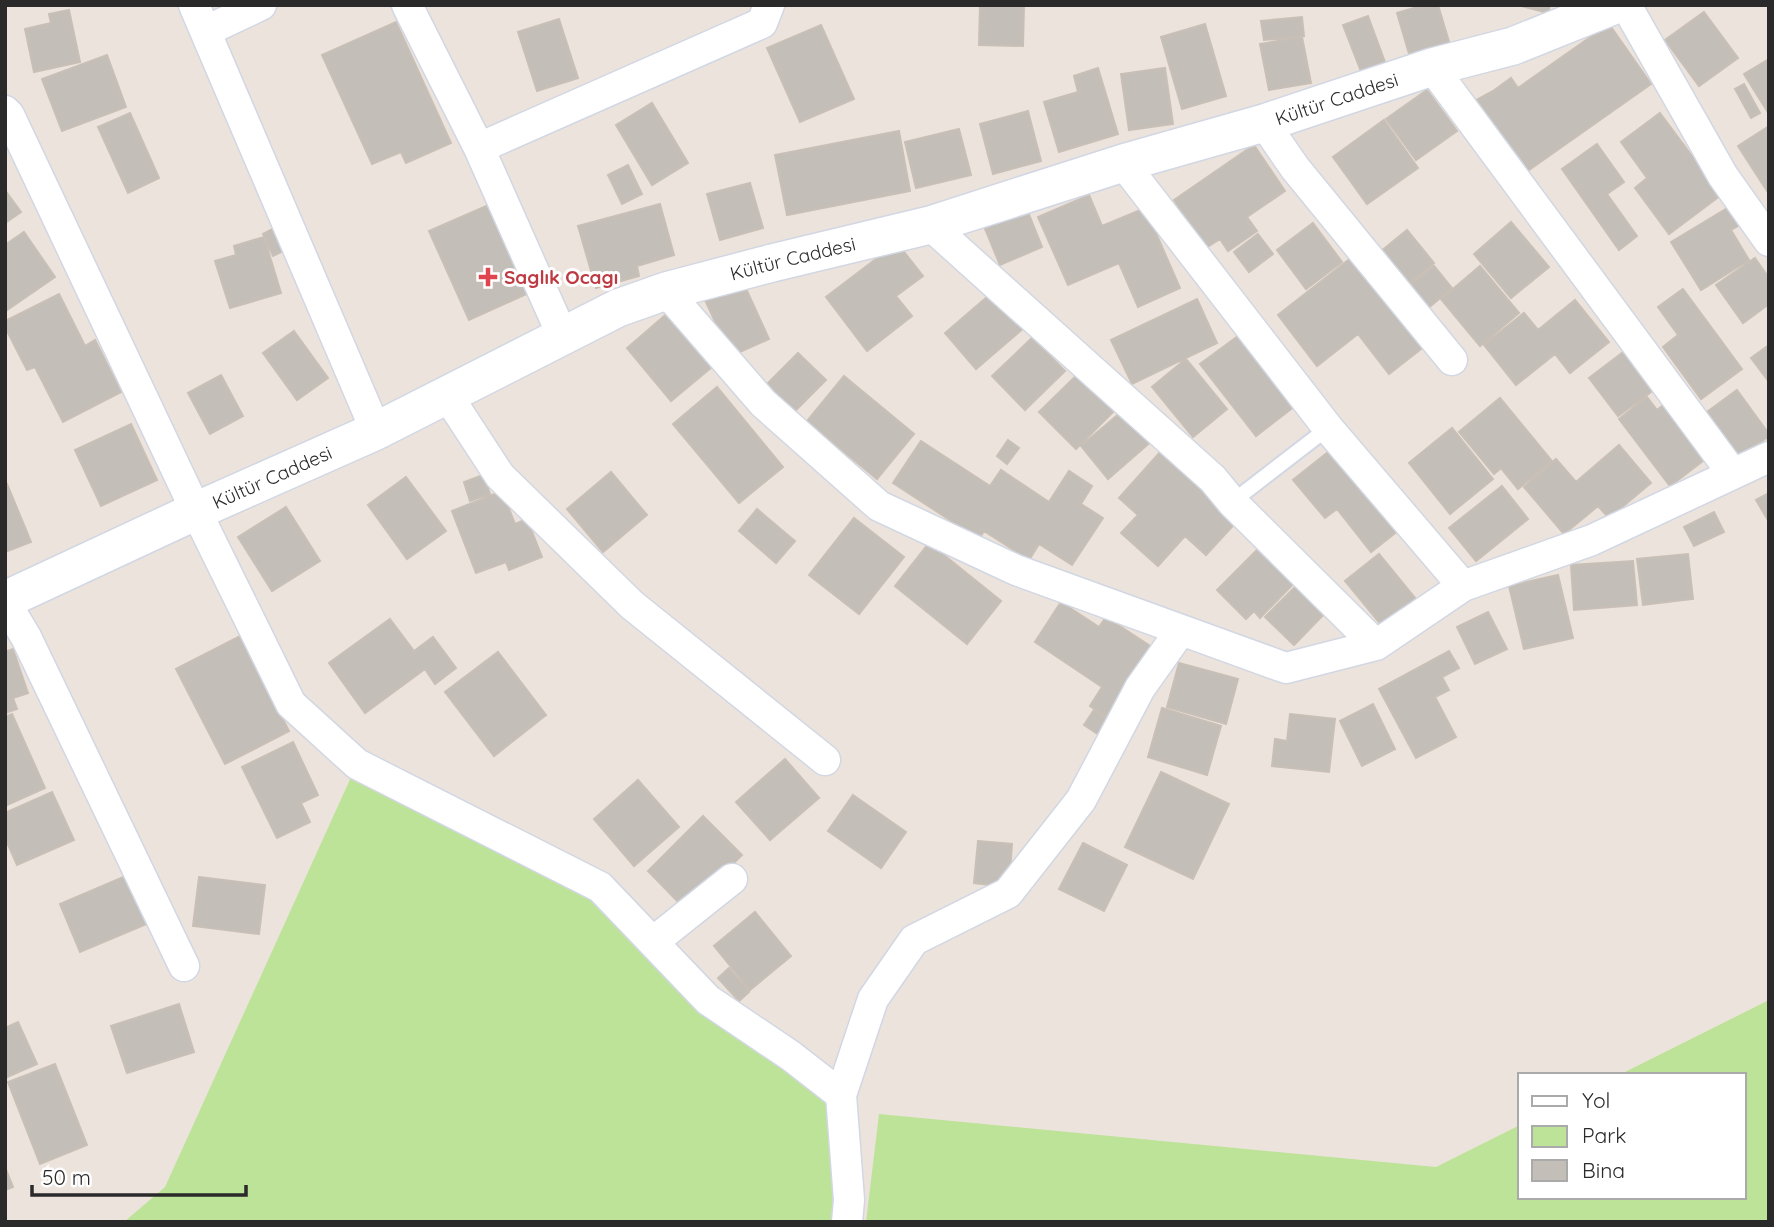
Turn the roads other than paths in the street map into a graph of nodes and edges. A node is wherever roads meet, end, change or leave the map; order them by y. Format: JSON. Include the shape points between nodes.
{"nodes":[{"id":1,"x":261,"y":5,"type":"edge"},
{"id":2,"x":407,"y":5,"type":"edge"},
{"id":3,"x":769,"y":5,"type":"edge"},
{"id":4,"x":1615,"y":5,"type":"edge"},
{"id":5,"x":1626,"y":5,"type":"edge"},
{"id":6,"x":200,"y":18,"type":"edge"},
{"id":7,"x":1432,"y":67,"type":"junction"},
{"id":8,"x":5,"y":111,"type":"edge"},
{"id":9,"x":1264,"y":123,"type":"junction"},
{"id":10,"x":479,"y":148,"type":"junction"},
{"id":11,"x":1122,"y":163,"type":"junction"},
{"id":12,"x":930,"y":225,"type":"junction"},
{"id":13,"x":1769,"y":241,"type":"edge"},
{"id":14,"x":666,"y":291,"type":"junction"},
{"id":15,"x":563,"y":337,"type":"junction"},
{"id":16,"x":1452,"y":360,"type":"dead end"},
{"id":17,"x":447,"y":395,"type":"junction"},
{"id":18,"x":1328,"y":428,"type":"junction"},
{"id":19,"x":376,"y":431,"type":"junction"},
{"id":20,"x":1769,"y":457,"type":"edge"},
{"id":21,"x":1733,"y":474,"type":"junction"},
{"id":22,"x":1232,"y":502,"type":"junction"},
{"id":23,"x":196,"y":511,"type":"junction"},
{"id":24,"x":1463,"y":586,"type":"junction"},
{"id":25,"x":5,"y":601,"type":"edge"},
{"id":26,"x":1181,"y":630,"type":"junction"},
{"id":27,"x":1376,"y":645,"type":"junction"},
{"id":28,"x":825,"y":760,"type":"dead end"},
{"id":29,"x":732,"y":879,"type":"dead end"},
{"id":30,"x":653,"y":942,"type":"junction"},
{"id":31,"x":184,"y":966,"type":"dead end"},
{"id":32,"x":841,"y":1095,"type":"junction"},
{"id":33,"x":847,"y":1222,"type":"edge"}],
"edges":[{"from":1,"to":6,"type":"street"},
{"from":2,"to":10,"type":"street"},
{"from":3,"to":10,"type":"street","via":[[762,23]]},
{"from":4,"to":7,"type":"street","name":"Kültür Caddesi","via":[[1513,46]]},
{"from":5,"to":13,"type":"street","via":[[1723,176]]},
{"from":6,"to":19,"type":"street"},
{"from":7,"to":9,"type":"street","name":"Kültür Caddesi"},
{"from":7,"to":21,"type":"street"},
{"from":8,"to":23,"type":"street"},
{"from":9,"to":11,"type":"street","name":"Kültür Caddesi"},
{"from":9,"to":16,"type":"street","via":[[1295,168]]},
{"from":10,"to":15,"type":"street"},
{"from":11,"to":12,"type":"street","name":"Kültür Caddesi"},
{"from":11,"to":18,"type":"street"},
{"from":12,"to":14,"type":"street","name":"Kültür Caddesi"},
{"from":12,"to":22,"type":"street","via":[[1213,479]]},
{"from":14,"to":15,"type":"street","name":"Kültür Caddesi","via":[[618,308]]},
{"from":14,"to":26,"type":"street","via":[[763,403],[879,506],[1016,570]]},
{"from":15,"to":17,"type":"street","name":"Kültür Caddesi"},
{"from":17,"to":19,"type":"street","name":"Kültür Caddesi"},
{"from":17,"to":28,"type":"street","via":[[500,476],[632,605]]},
{"from":18,"to":22,"type":"lane"},
{"from":18,"to":24,"type":"street"},
{"from":19,"to":23,"type":"street","name":"Kültür Caddesi"},
{"from":20,"to":21,"type":"street"},
{"from":21,"to":24,"type":"street","via":[[1592,540]]},
{"from":22,"to":27,"type":"street"},
{"from":23,"to":25,"type":"street","name":"Kültür Caddesi"},
{"from":23,"to":30,"type":"street","via":[[291,704],[357,764],[600,887]]},
{"from":24,"to":27,"type":"street"},
{"from":25,"to":31,"type":"street"},
{"from":26,"to":27,"type":"street","via":[[1286,668]]},
{"from":26,"to":32,"type":"street","via":[[1140,688],[1082,800],[1008,893],[914,940],[873,999]]},
{"from":29,"to":30,"type":"street"},
{"from":30,"to":32,"type":"street","via":[[709,1000]]},
{"from":32,"to":33,"type":"street"}]}
